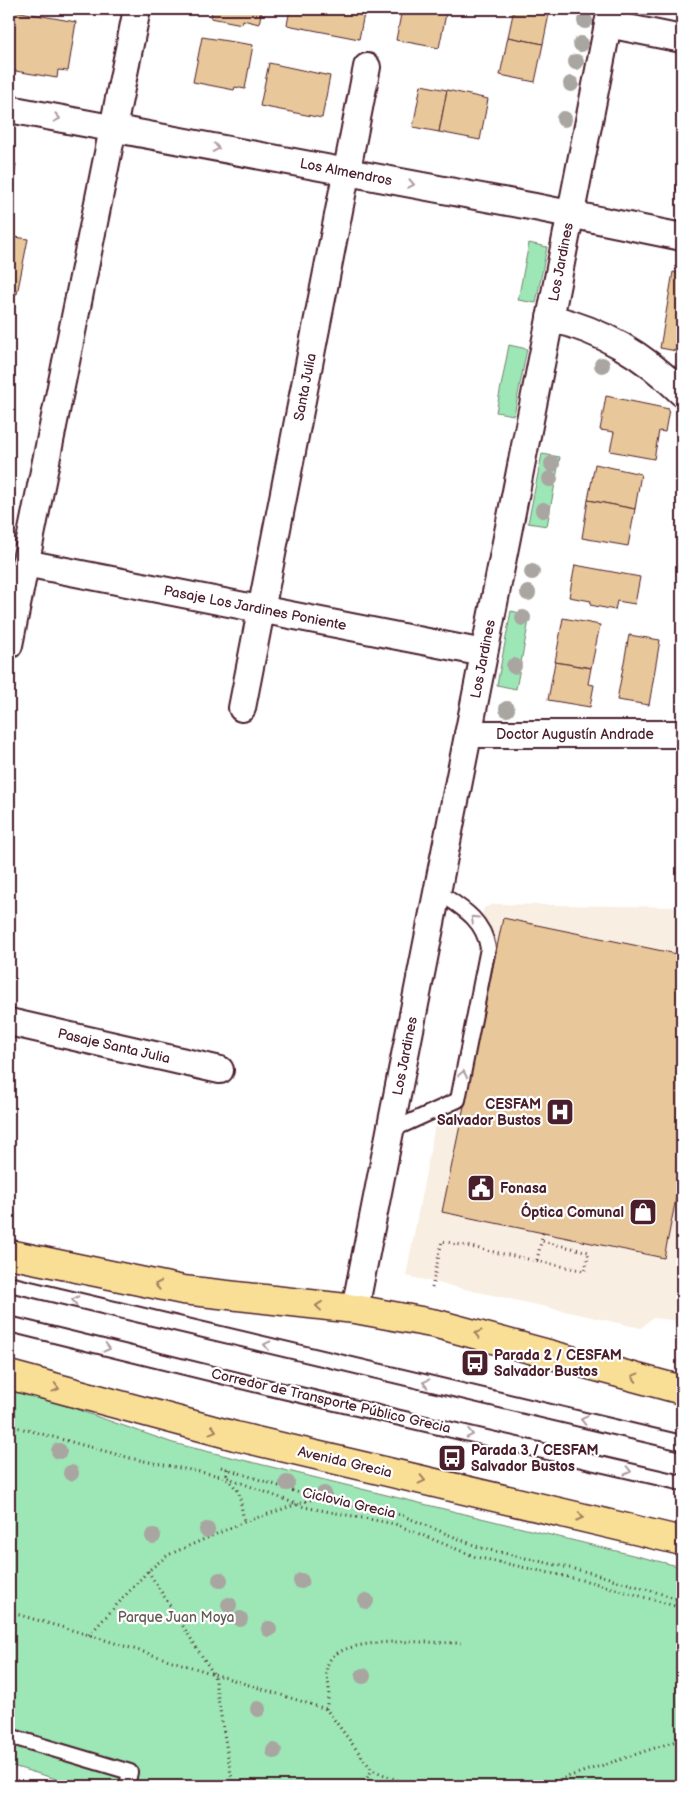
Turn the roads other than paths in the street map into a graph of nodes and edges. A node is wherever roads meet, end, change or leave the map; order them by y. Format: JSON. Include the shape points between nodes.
{"nodes":[{"id":1,"x":137,"y":9,"type":"edge"},
{"id":2,"x":613,"y":14,"type":"edge"},
{"id":3,"x":682,"y":39,"type":"edge"},
{"id":4,"x":368,"y":67,"type":"dead end"},
{"id":5,"x":9,"y":109,"type":"edge"},
{"id":6,"x":113,"y":128,"type":"junction"},
{"id":7,"x":346,"y":172,"type":"junction"},
{"id":8,"x":571,"y":214,"type":"junction"},
{"id":9,"x":682,"y":237,"type":"edge"},
{"id":10,"x":550,"y":318,"type":"junction"},
{"id":11,"x":682,"y":393,"type":"edge"},
{"id":12,"x":25,"y":563,"type":"junction"},
{"id":13,"x":261,"y":609,"type":"junction"},
{"id":14,"x":9,"y":645,"type":"edge"},
{"id":15,"x":484,"y":653,"type":"junction"},
{"id":16,"x":242,"y":708,"type":"dead end"},
{"id":17,"x":468,"y":734,"type":"junction"},
{"id":18,"x":682,"y":734,"type":"edge"},
{"id":19,"x":437,"y":891,"type":"junction"},
{"id":20,"x":9,"y":1022,"type":"edge"},
{"id":21,"x":220,"y":1070,"type":"dead end"},
{"id":22,"x":390,"y":1131,"type":"junction"},
{"id":23,"x":9,"y":1254,"type":"edge"},
{"id":24,"x":9,"y":1284,"type":"edge"},
{"id":25,"x":355,"y":1309,"type":"junction"},
{"id":26,"x":9,"y":1324,"type":"edge"},
{"id":27,"x":9,"y":1375,"type":"edge"},
{"id":28,"x":682,"y":1390,"type":"edge"},
{"id":29,"x":682,"y":1443,"type":"edge"},
{"id":30,"x":682,"y":1483,"type":"edge"},
{"id":31,"x":682,"y":1541,"type":"edge"},
{"id":32,"x":9,"y":1736,"type":"edge"},
{"id":33,"x":126,"y":1786,"type":"edge"}],
"edges":[{"from":1,"to":6,"type":"street"},
{"from":2,"to":3,"type":"street"},
{"from":2,"to":8,"type":"street","name":"Los Jardines"},
{"from":4,"to":7,"type":"street","name":"Santa Julia"},
{"from":5,"to":6,"type":"street","name":"Los Almendros","one_way":true},
{"from":6,"to":7,"type":"street","name":"Los Almendros","one_way":true},
{"from":6,"to":12,"type":"street"},
{"from":7,"to":8,"type":"street","name":"Los Almendros","one_way":true},
{"from":7,"to":13,"type":"street","name":"Santa Julia"},
{"from":8,"to":9,"type":"street","name":"Los Almendros"},
{"from":8,"to":10,"type":"street","name":"Los Jardines"},
{"from":10,"to":11,"type":"street","via":[[618,342],[644,359]]},
{"from":10,"to":15,"type":"street","name":"Los Jardines"},
{"from":12,"to":13,"type":"street","name":"Pasaje Los Jardines Poniente"},
{"from":12,"to":14,"type":"street"},
{"from":13,"to":15,"type":"street","name":"Pasaje Los Jardines Poniente"},
{"from":13,"to":16,"type":"street","name":"Santa Julia"},
{"from":15,"to":17,"type":"street","name":"Los Jardines"},
{"from":17,"to":18,"type":"street","name":"Doctor Augustín Andrade"},
{"from":17,"to":19,"type":"street","name":"Los Jardines"},
{"from":19,"to":22,"type":"street","name":"Los Jardines"},
{"from":22,"to":19,"type":"lane","one_way":true,"via":[[458,1100],[488,948],[486,934],[473,917]]},
{"from":20,"to":21,"type":"street","name":"Pasaje Santa Julia"},
{"from":22,"to":25,"type":"street","name":"Los Jardines"},
{"from":25,"to":23,"type":"main road","one_way":true,"via":[[184,1290]]},
{"from":29,"to":24,"type":"lane","one_way":true},
{"from":28,"to":25,"type":"main road","one_way":true,"via":[[437,1324]]},
{"from":26,"to":30,"type":"lane","name":"Corredor de Transporte Público Grecia","one_way":true},
{"from":27,"to":31,"type":"main road","name":"Avenida Grecia","one_way":true,"via":[[236,1436]]},
{"from":32,"to":33,"type":"lane","via":[[130,1772]]}]}
